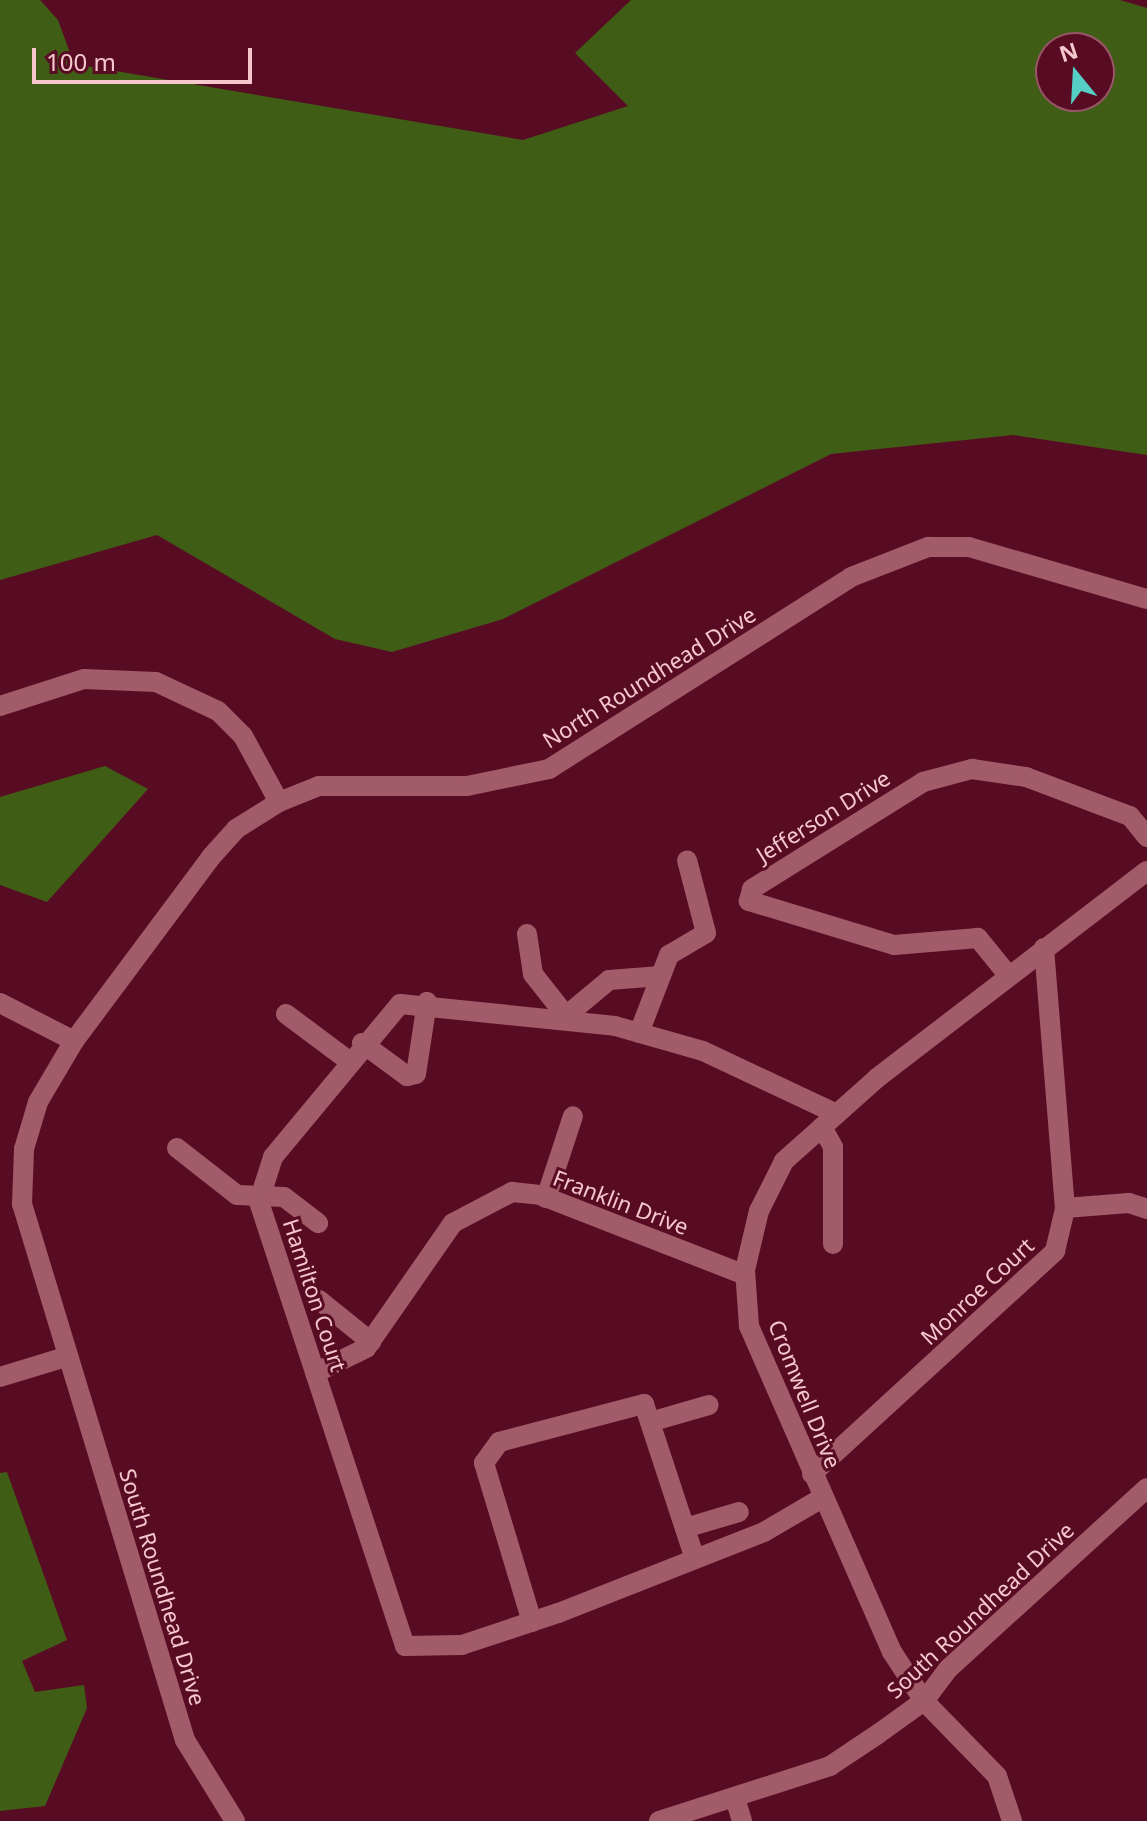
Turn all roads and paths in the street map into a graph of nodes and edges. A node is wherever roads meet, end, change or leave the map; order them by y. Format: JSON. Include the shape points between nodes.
{"nodes":[{"id":1,"x":1147,"y":599,"type":"edge"},
{"id":2,"x":0,"y":706,"type":"edge"},
{"id":3,"x":279,"y":802,"type":"junction"},
{"id":4,"x":1147,"y":837,"type":"edge"},
{"id":5,"x":687,"y":860,"type":"dead end"},
{"id":6,"x":1147,"y":871,"type":"edge"},
{"id":7,"x":527,"y":934,"type":"dead end"},
{"id":8,"x":1044,"y":948,"type":"junction"},
{"id":9,"x":1008,"y":975,"type":"junction"},
{"id":10,"x":661,"y":976,"type":"junction"},
{"id":11,"x":427,"y":1002,"type":"junction"},
{"id":12,"x":0,"y":1003,"type":"edge"},
{"id":13,"x":286,"y":1014,"type":"dead end"},
{"id":14,"x":566,"y":1016,"type":"junction"},
{"id":15,"x":639,"y":1033,"type":"junction"},
{"id":16,"x":74,"y":1041,"type":"junction"},
{"id":17,"x":362,"y":1043,"type":"junction"},
{"id":18,"x":349,"y":1061,"type":"junction"},
{"id":19,"x":573,"y":1116,"type":"dead end"},
{"id":20,"x":829,"y":1121,"type":"junction"},
{"id":21,"x":177,"y":1148,"type":"dead end"},
{"id":22,"x":260,"y":1195,"type":"junction"},
{"id":23,"x":546,"y":1198,"type":"junction"},
{"id":24,"x":1065,"y":1208,"type":"junction"},
{"id":25,"x":1147,"y":1209,"type":"edge"},
{"id":26,"x":318,"y":1223,"type":"dead end"},
{"id":27,"x":833,"y":1244,"type":"dead end"},
{"id":28,"x":745,"y":1275,"type":"junction"},
{"id":29,"x":319,"y":1300,"type":"dead end"},
{"id":30,"x":371,"y":1342,"type":"junction"},
{"id":31,"x":66,"y":1357,"type":"junction"},
{"id":32,"x":315,"y":1373,"type":"junction"},
{"id":33,"x":0,"y":1377,"type":"edge"},
{"id":34,"x":709,"y":1405,"type":"dead end"},
{"id":35,"x":650,"y":1422,"type":"junction"},
{"id":36,"x":812,"y":1474,"type":"junction"},
{"id":37,"x":1146,"y":1491,"type":"edge"},
{"id":38,"x":822,"y":1498,"type":"junction"},
{"id":39,"x":739,"y":1512,"type":"dead end"},
{"id":40,"x":685,"y":1528,"type":"junction"},
{"id":41,"x":695,"y":1559,"type":"junction"},
{"id":42,"x":532,"y":1622,"type":"junction"},
{"id":43,"x":924,"y":1701,"type":"junction"},
{"id":44,"x":735,"y":1798,"type":"junction"},
{"id":45,"x":235,"y":1821,"type":"edge"},
{"id":46,"x":659,"y":1821,"type":"edge"},
{"id":47,"x":742,"y":1821,"type":"edge"},
{"id":48,"x":1012,"y":1821,"type":"edge"}],
"edges":[{"from":1,"to":3,"type":"street","name":"North Roundhead Drive","via":[[969,547],[928,547],[851,577],[549,769],[467,786],[334,784]]},
{"from":2,"to":3,"type":"street","via":[[84,679],[156,682],[218,711],[243,736]]},
{"from":3,"to":16,"type":"street","name":"North Roundhead Drive","via":[[236,829],[211,857]]},
{"from":4,"to":9,"type":"street","name":"Jefferson Drive","via":[[1130,816],[1026,777],[972,769],[923,782],[752,889],[749,901],[894,945],[978,938]]},
{"from":5,"to":10,"type":"street","via":[[706,933],[669,955]]},
{"from":6,"to":8,"type":"street","name":"Cromwell Drive"},
{"from":7,"to":14,"type":"street","via":[[533,974]]},
{"from":8,"to":9,"type":"street","name":"Cromwell Drive"},
{"from":8,"to":24,"type":"street","name":"Monroe Court"},
{"from":9,"to":20,"type":"street","name":"Cromwell Drive"},
{"from":10,"to":14,"type":"street","via":[[609,980]]},
{"from":10,"to":15,"type":"street"},
{"from":11,"to":14,"type":"street"},
{"from":11,"to":17,"type":"street","via":[[400,1004]]},
{"from":11,"to":17,"type":"street","via":[[416,1074],[407,1076]]},
{"from":12,"to":16,"type":"street"},
{"from":13,"to":18,"type":"street"},
{"from":14,"to":15,"type":"street"},
{"from":15,"to":20,"type":"street","via":[[703,1051]]},
{"from":16,"to":31,"type":"street","name":"North Roundhead Drive","via":[[38,1102],[20,1179]]},
{"from":17,"to":18,"type":"street"},
{"from":18,"to":22,"type":"street","via":[[273,1157]]},
{"from":19,"to":23,"type":"street"},
{"from":20,"to":27,"type":"street"},
{"from":20,"to":28,"type":"street","name":"Cromwell Drive","via":[[784,1161],[759,1211]]},
{"from":21,"to":22,"type":"street","via":[[230,1191]]},
{"from":22,"to":26,"type":"street","via":[[284,1197]]},
{"from":22,"to":32,"type":"street","name":"Hamilton Court"},
{"from":23,"to":28,"type":"street","name":"Franklin Drive"},
{"from":23,"to":30,"type":"street","name":"Franklin Drive","via":[[512,1192],[453,1223]]},
{"from":24,"to":25,"type":"street","via":[[1129,1203]]},
{"from":24,"to":36,"type":"street","name":"Monroe Court","via":[[1044,1266]]},
{"from":28,"to":36,"type":"street","name":"Cromwell Drive","via":[[749,1326]]},
{"from":29,"to":30,"type":"street"},
{"from":30,"to":32,"type":"street","name":"Franklin Drive","via":[[346,1363]]},
{"from":31,"to":33,"type":"street"},
{"from":31,"to":45,"type":"street","name":"South Roundhead Drive","via":[[185,1740]]},
{"from":32,"to":42,"type":"street","name":"Hamilton Court","via":[[405,1646],[462,1645]]},
{"from":34,"to":35,"type":"street"},
{"from":35,"to":40,"type":"street"},
{"from":35,"to":42,"type":"street","via":[[644,1404],[634,1402],[499,1442],[484,1463]]},
{"from":36,"to":38,"type":"street","name":"Cromwell Drive"},
{"from":37,"to":43,"type":"street","name":"South Roundhead Drive","via":[[948,1669]]},
{"from":38,"to":41,"type":"street","name":"Hamilton Court"},
{"from":38,"to":43,"type":"street","name":"Cromwell Drive","via":[[892,1652]]},
{"from":39,"to":40,"type":"street"},
{"from":40,"to":41,"type":"street"},
{"from":41,"to":42,"type":"street","name":"Hamilton Court"},
{"from":43,"to":44,"type":"street","name":"South Roundhead Drive","via":[[830,1766]]},
{"from":43,"to":48,"type":"street","name":"Cromwell Drive","via":[[997,1776]]},
{"from":44,"to":46,"type":"street","name":"South Roundhead Drive"},
{"from":44,"to":47,"type":"street"}]}
